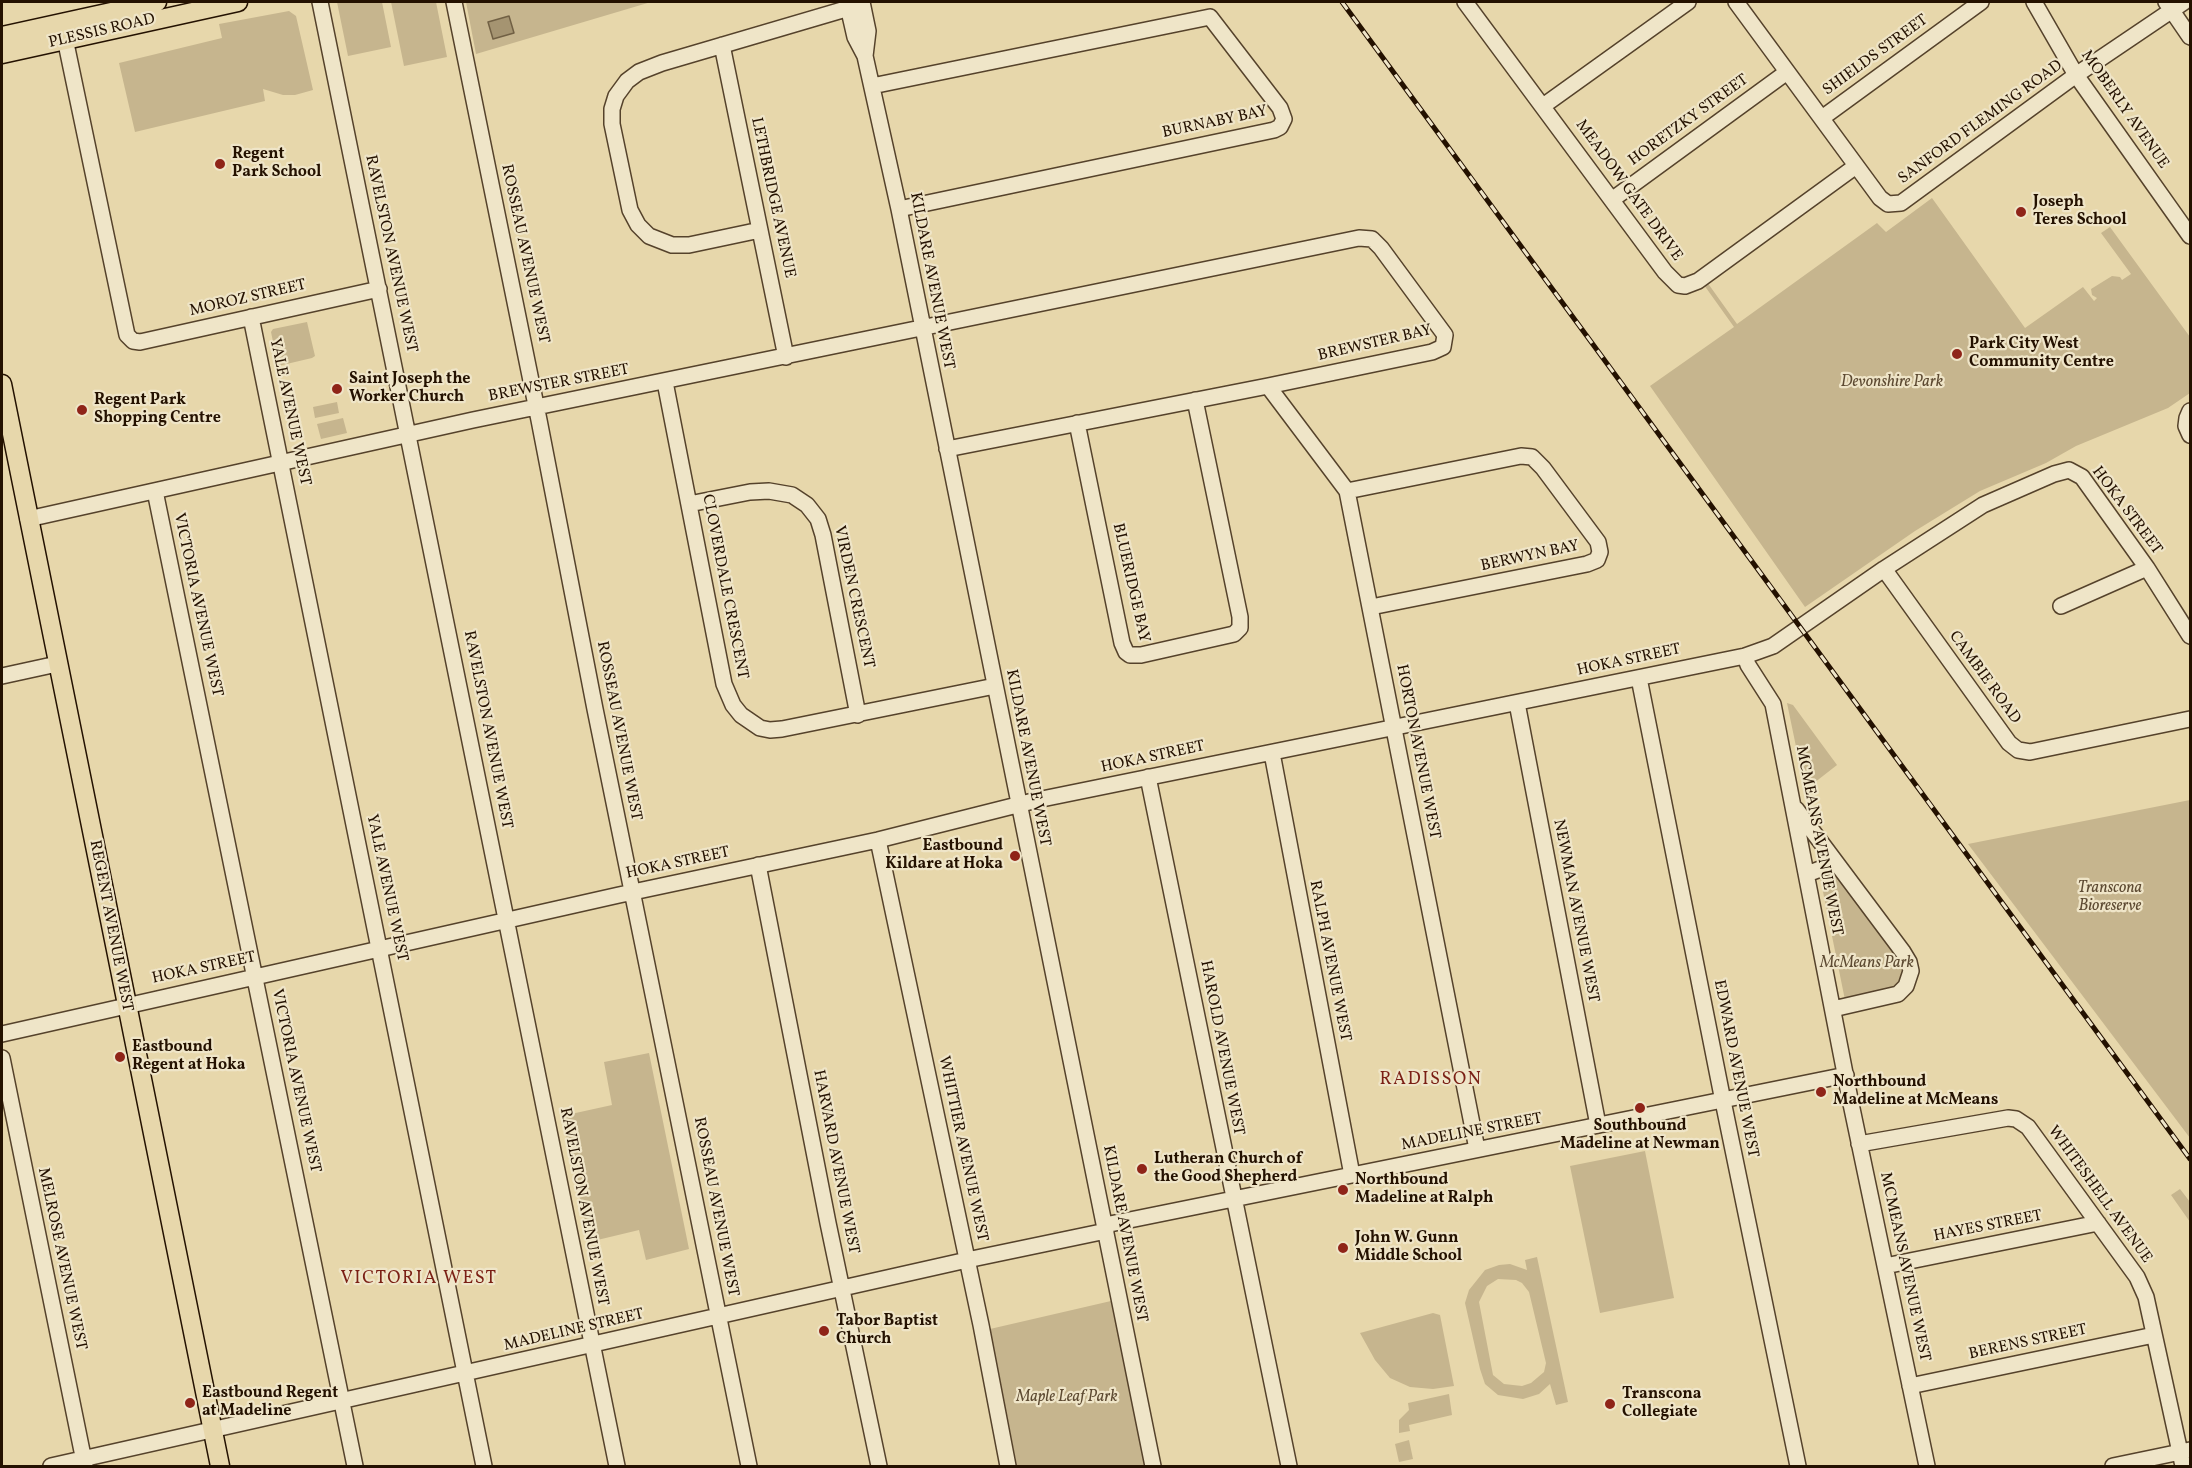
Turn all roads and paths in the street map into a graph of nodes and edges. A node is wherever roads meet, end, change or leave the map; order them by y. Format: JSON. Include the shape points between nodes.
{"nodes":[{"id":1,"x":157,"y":2,"type":"edge"},
{"id":2,"x":238,"y":2,"type":"edge"},
{"id":3,"x":321,"y":2,"type":"edge"},
{"id":4,"x":454,"y":2,"type":"edge"},
{"id":5,"x":1465,"y":2,"type":"edge"},
{"id":6,"x":1688,"y":2,"type":"edge"},
{"id":7,"x":1736,"y":2,"type":"edge"},
{"id":8,"x":1981,"y":2,"type":"edge"},
{"id":9,"x":2034,"y":2,"type":"edge"},
{"id":10,"x":853,"y":4,"type":"edge"},
{"id":11,"x":2173,"y":4,"type":"edge"},
{"id":12,"x":64,"y":32,"type":"junction"},
{"id":13,"x":2,"y":36,"type":"edge"},
{"id":14,"x":2190,"y":38,"type":"edge"},
{"id":15,"x":722,"y":45,"type":"junction"},
{"id":16,"x":2,"y":54,"type":"edge"},
{"id":17,"x":1787,"y":72,"type":"junction"},
{"id":18,"x":2076,"y":75,"type":"junction"},
{"id":19,"x":872,"y":86,"type":"junction"},
{"id":20,"x":1543,"y":106,"type":"junction"},
{"id":21,"x":1822,"y":118,"type":"junction"},
{"id":22,"x":1856,"y":166,"type":"junction"},
{"id":23,"x":1612,"y":199,"type":"junction"},
{"id":24,"x":899,"y":209,"type":"junction"},
{"id":25,"x":760,"y":230,"type":"junction"},
{"id":26,"x":2190,"y":236,"type":"edge"},
{"id":27,"x":379,"y":289,"type":"junction"},
{"id":28,"x":251,"y":317,"type":"junction"},
{"id":29,"x":922,"y":329,"type":"junction"},
{"id":30,"x":786,"y":357,"type":"junction"},
{"id":31,"x":665,"y":382,"type":"junction"},
{"id":32,"x":2,"y":384,"type":"edge"},
{"id":33,"x":1268,"y":386,"type":"junction"},
{"id":34,"x":1195,"y":400,"type":"junction"},
{"id":35,"x":536,"y":407,"type":"junction"},
{"id":36,"x":2190,"y":411,"type":"edge"},
{"id":37,"x":1077,"y":423,"type":"junction"},
{"id":38,"x":409,"y":435,"type":"junction"},
{"id":39,"x":2190,"y":435,"type":"edge"},
{"id":40,"x":947,"y":449,"type":"junction"},
{"id":41,"x":281,"y":464,"type":"junction"},
{"id":42,"x":155,"y":491,"type":"junction"},
{"id":43,"x":1347,"y":491,"type":"junction"},
{"id":44,"x":690,"y":504,"type":"junction"},
{"id":45,"x":28,"y":519,"type":"junction"},
{"id":46,"x":2147,"y":568,"type":"junction"},
{"id":47,"x":1884,"y":569,"type":"junction"},
{"id":48,"x":2061,"y":606,"type":"dead end"},
{"id":49,"x":1371,"y":608,"type":"junction"},
{"id":50,"x":2190,"y":636,"type":"edge"},
{"id":51,"x":1745,"y":656,"type":"junction"},
{"id":52,"x":57,"y":664,"type":"junction"},
{"id":53,"x":2,"y":676,"type":"edge"},
{"id":54,"x":1639,"y":678,"type":"junction"},
{"id":55,"x":995,"y":686,"type":"junction"},
{"id":56,"x":1517,"y":703,"type":"junction"},
{"id":57,"x":858,"y":715,"type":"junction"},
{"id":58,"x":2190,"y":720,"type":"edge"},
{"id":59,"x":1394,"y":728,"type":"junction"},
{"id":60,"x":1272,"y":753,"type":"junction"},
{"id":61,"x":1148,"y":777,"type":"junction"},
{"id":62,"x":1793,"y":804,"type":"junction"},
{"id":63,"x":1019,"y":806,"type":"junction"},
{"id":64,"x":879,"y":840,"type":"junction"},
{"id":65,"x":1836,"y":863,"type":"junction"},
{"id":66,"x":758,"y":865,"type":"junction"},
{"id":67,"x":1807,"y":874,"type":"junction"},
{"id":68,"x":633,"y":892,"type":"junction"},
{"id":69,"x":507,"y":921,"type":"junction"},
{"id":70,"x":380,"y":949,"type":"junction"},
{"id":71,"x":255,"y":977,"type":"junction"},
{"id":72,"x":126,"y":1005,"type":"junction"},
{"id":73,"x":1833,"y":1009,"type":"junction"},
{"id":74,"x":2,"y":1034,"type":"edge"},
{"id":75,"x":2,"y":1058,"type":"edge"},
{"id":76,"x":1846,"y":1075,"type":"junction"},
{"id":77,"x":1723,"y":1101,"type":"junction"},
{"id":78,"x":1598,"y":1125,"type":"junction"},
{"id":79,"x":1859,"y":1144,"type":"junction"},
{"id":80,"x":1477,"y":1149,"type":"junction"},
{"id":81,"x":1352,"y":1175,"type":"junction"},
{"id":82,"x":1234,"y":1199,"type":"junction"},
{"id":83,"x":2098,"y":1223,"type":"junction"},
{"id":84,"x":1105,"y":1228,"type":"junction"},
{"id":85,"x":967,"y":1260,"type":"junction"},
{"id":86,"x":1885,"y":1266,"type":"junction"},
{"id":87,"x":843,"y":1289,"type":"junction"},
{"id":88,"x":719,"y":1317,"type":"junction"},
{"id":89,"x":2154,"y":1335,"type":"junction"},
{"id":90,"x":592,"y":1345,"type":"junction"},
{"id":91,"x":466,"y":1374,"type":"junction"},
{"id":92,"x":1910,"y":1386,"type":"junction"},
{"id":93,"x":342,"y":1400,"type":"junction"},
{"id":94,"x":212,"y":1429,"type":"junction"},
{"id":95,"x":2184,"y":1456,"type":"edge"},
{"id":96,"x":84,"y":1463,"type":"edge"},
{"id":97,"x":51,"y":1467,"type":"edge"},
{"id":98,"x":220,"y":1467,"type":"edge"},
{"id":99,"x":355,"y":1467,"type":"edge"},
{"id":100,"x":484,"y":1467,"type":"edge"},
{"id":101,"x":617,"y":1467,"type":"edge"},
{"id":102,"x":749,"y":1467,"type":"edge"},
{"id":103,"x":879,"y":1467,"type":"edge"},
{"id":104,"x":1008,"y":1467,"type":"edge"},
{"id":105,"x":1153,"y":1467,"type":"edge"},
{"id":106,"x":1289,"y":1467,"type":"edge"},
{"id":107,"x":1798,"y":1467,"type":"edge"},
{"id":108,"x":1927,"y":1467,"type":"edge"},
{"id":109,"x":2113,"y":1467,"type":"edge"}],
"edges":[{"from":1,"to":12,"type":"main road","name":"PLESSIS ROAD"},
{"from":2,"to":12,"type":"main road","name":"PLESSIS ROAD"},
{"from":3,"to":27,"type":"street","name":"RAVELSTON AVENUE WEST"},
{"from":4,"to":35,"type":"street","name":"ROSSEAU AVENUE WEST"},
{"from":5,"to":20,"type":"street","name":"MEADOW GATE DRIVE"},
{"from":6,"to":20,"type":"street"},
{"from":7,"to":17,"type":"street","name":"SANFORD FLEMING ROAD"},
{"from":8,"to":21,"type":"street","name":"SHIELDS STREET"},
{"from":9,"to":18,"type":"street","name":"MOBERLY AVENUE"},
{"from":10,"to":15,"type":"street"},
{"from":10,"to":19,"type":"street","name":"KILDARE AVENUE WEST","via":[[855,37],[865,56]]},
{"from":11,"to":14,"type":"street"},
{"from":11,"to":18,"type":"street","name":"SANFORD FLEMING ROAD"},
{"from":12,"to":13,"type":"main road","name":"PLESSIS ROAD"},
{"from":12,"to":16,"type":"main road","name":"PLESSIS ROAD"},
{"from":12,"to":28,"type":"street","name":"MOROZ STREET","via":[[127,335],[140,342]]},
{"from":15,"to":25,"type":"street","name":"LETHBRIDGE AVENUE"},
{"from":15,"to":25,"type":"street","via":[[662,63],[627,81],[612,109],[615,141],[630,210],[650,236],[672,245],[689,245]]},
{"from":17,"to":21,"type":"street","name":"SANFORD FLEMING ROAD"},
{"from":17,"to":23,"type":"street","name":"HORETZKY STREET"},
{"from":18,"to":22,"type":"street","name":"SANFORD FLEMING ROAD","via":[[1901,203],[1888,204],[1880,198]]},
{"from":18,"to":26,"type":"street","name":"MOBERLY AVENUE"},
{"from":19,"to":24,"type":"street","name":"KILDARE AVENUE WEST"},
{"from":19,"to":24,"type":"street","name":"BURNABY BAY","via":[[1210,17],[1284,118],[1274,130]]},
{"from":20,"to":23,"type":"street","name":"MEADOW GATE DRIVE"},
{"from":21,"to":22,"type":"street","name":"SANFORD FLEMING ROAD"},
{"from":22,"to":23,"type":"street","name":"MEADOW GATE DRIVE","via":[[1685,286],[1678,285],[1665,272]]},
{"from":24,"to":29,"type":"street","name":"KILDARE AVENUE WEST"},
{"from":25,"to":30,"type":"street","name":"LETHBRIDGE AVENUE"},
{"from":27,"to":28,"type":"street","name":"MOROZ STREET"},
{"from":27,"to":38,"type":"street","name":"RAVELSTON AVENUE WEST"},
{"from":28,"to":41,"type":"street","name":"YALE AVENUE WEST"},
{"from":29,"to":30,"type":"street","name":"BREWSTER STREET"},
{"from":29,"to":33,"type":"street","name":"BREWSTER BAY","via":[[1372,238],[1445,335],[1443,347],[1432,352]]},
{"from":29,"to":40,"type":"street","name":"KILDARE AVENUE WEST"},
{"from":30,"to":31,"type":"street","name":"BREWSTER STREET"},
{"from":31,"to":35,"type":"street","name":"BREWSTER STREET"},
{"from":31,"to":44,"type":"street","name":"CLOVERDALE CRESCENT"},
{"from":32,"to":45,"type":"main road","name":"REGENT AVENUE WEST"},
{"from":33,"to":34,"type":"street","name":"BREWSTER BAY"},
{"from":33,"to":43,"type":"street","name":"HORTON AVENUE WEST"},
{"from":34,"to":37,"type":"street","name":"BREWSTER BAY"},
{"from":34,"to":37,"type":"street","name":"BLUERIDGE BAY","via":[[1240,628],[1226,637],[1141,655],[1130,655],[1122,643]]},
{"from":35,"to":38,"type":"street","name":"BREWSTER STREET"},
{"from":35,"to":68,"type":"street","name":"ROSSEAU AVENUE WEST"},
{"from":36,"to":39,"type":"street","via":[[2186,426]]},
{"from":37,"to":40,"type":"street","name":"BREWSTER BAY"},
{"from":38,"to":41,"type":"street","name":"BREWSTER STREET"},
{"from":38,"to":69,"type":"street","name":"RAVELSTON AVENUE WEST"},
{"from":40,"to":55,"type":"street","name":"KILDARE AVENUE WEST"},
{"from":41,"to":42,"type":"street","name":"BREWSTER STREET"},
{"from":41,"to":70,"type":"street","name":"YALE AVENUE WEST"},
{"from":42,"to":45,"type":"street","name":"BREWSTER STREET"},
{"from":42,"to":71,"type":"street","name":"VICTORIA AVENUE WEST"},
{"from":43,"to":49,"type":"street","name":"HORTON AVENUE WEST"},
{"from":43,"to":49,"type":"street","name":"BERWYN BAY","via":[[1532,457],[1598,542],[1597,560],[1587,564]]},
{"from":44,"to":57,"type":"street","name":"VIRDEN CRESCENT","via":[[768,490],[792,495],[807,505],[818,519],[823,535]]},
{"from":44,"to":57,"type":"street","name":"CLOVERDALE CRESCENT","via":[[724,684],[733,705],[760,728],[770,730]]},
{"from":45,"to":52,"type":"main road","name":"REGENT AVENUE WEST"},
{"from":46,"to":47,"type":"street","name":"HOKA STREET","via":[[2082,477],[2069,470],[1983,505]]},
{"from":46,"to":48,"type":"street"},
{"from":46,"to":50,"type":"street","name":"HOKA STREET"},
{"from":47,"to":51,"type":"street","name":"HOKA STREET","via":[[1773,646]]},
{"from":47,"to":58,"type":"street","name":"CAMBIE ROAD","via":[[2009,743],[2018,750],[2030,752]]},
{"from":49,"to":59,"type":"street","name":"HORTON AVENUE WEST"},
{"from":51,"to":54,"type":"street","name":"HOKA STREET"},
{"from":51,"to":62,"type":"street","name":"MCMEANS AVENUE WEST","via":[[1773,704]]},
{"from":52,"to":53,"type":"street"},
{"from":52,"to":72,"type":"main road","name":"REGENT AVENUE WEST"},
{"from":54,"to":56,"type":"street","name":"HOKA STREET"},
{"from":54,"to":77,"type":"street","name":"EDWARD AVENUE WEST"},
{"from":55,"to":57,"type":"street","name":"CLOVERDALE CRESCENT"},
{"from":55,"to":63,"type":"street","name":"KILDARE AVENUE WEST"},
{"from":56,"to":59,"type":"street","name":"HOKA STREET"},
{"from":56,"to":78,"type":"street","name":"NEWMAN AVENUE WEST"},
{"from":59,"to":60,"type":"street","name":"HOKA STREET"},
{"from":59,"to":80,"type":"street","name":"HORTON AVENUE WEST"},
{"from":60,"to":61,"type":"street","name":"HOKA STREET"},
{"from":60,"to":81,"type":"street","name":"RALPH AVENUE WEST"},
{"from":61,"to":63,"type":"street","name":"HOKA STREET"},
{"from":61,"to":82,"type":"street","name":"HAROLD AVENUE WEST"},
{"from":62,"to":65,"type":"street"},
{"from":62,"to":67,"type":"street","name":"MCMEANS AVENUE WEST"},
{"from":63,"to":64,"type":"street","name":"HOKA STREET"},
{"from":63,"to":84,"type":"street","name":"KILDARE AVENUE WEST"},
{"from":64,"to":66,"type":"street","name":"HOKA STREET"},
{"from":64,"to":85,"type":"street","name":"WHITTIER AVENUE WEST"},
{"from":65,"to":67,"type":"street"},
{"from":65,"to":73,"type":"street","via":[[1903,952],[1911,971],[1906,986],[1898,994]]},
{"from":66,"to":68,"type":"street","name":"HOKA STREET"},
{"from":66,"to":87,"type":"street","name":"HARVARD AVENUE WEST"},
{"from":67,"to":73,"type":"street","name":"MCMEANS AVENUE WEST"},
{"from":68,"to":69,"type":"street","name":"HOKA STREET"},
{"from":68,"to":88,"type":"street","name":"ROSSEAU AVENUE WEST"},
{"from":69,"to":70,"type":"street","name":"HOKA STREET"},
{"from":69,"to":90,"type":"street","name":"RAVELSTON AVENUE WEST"},
{"from":70,"to":71,"type":"street","name":"HOKA STREET"},
{"from":70,"to":91,"type":"street","name":"YALE AVENUE WEST"},
{"from":71,"to":72,"type":"street","name":"HOKA STREET"},
{"from":71,"to":93,"type":"street","name":"VICTORIA AVENUE WEST"},
{"from":72,"to":74,"type":"street","name":"HOKA STREET"},
{"from":72,"to":94,"type":"main road","name":"REGENT AVENUE WEST"},
{"from":73,"to":76,"type":"street","name":"MCMEANS AVENUE WEST"},
{"from":75,"to":96,"type":"street","name":"MELROSE AVENUE WEST"},
{"from":76,"to":77,"type":"street","name":"MADELINE STREET"},
{"from":76,"to":79,"type":"street","name":"MCMEANS AVENUE WEST"},
{"from":77,"to":78,"type":"street","name":"MADELINE STREET"},
{"from":77,"to":107,"type":"street","name":"EDWARD AVENUE WEST"},
{"from":78,"to":80,"type":"street","name":"MADELINE STREET"},
{"from":79,"to":83,"type":"street","name":"WHITESHELL AVENUE","via":[[2016,1119],[2028,1127]]},
{"from":79,"to":86,"type":"street","name":"MCMEANS AVENUE WEST"},
{"from":80,"to":81,"type":"street","name":"MADELINE STREET"},
{"from":81,"to":82,"type":"street","name":"MADELINE STREET"},
{"from":82,"to":84,"type":"street","name":"MADELINE STREET"},
{"from":82,"to":106,"type":"street","name":"HAROLD AVENUE WEST"},
{"from":83,"to":86,"type":"street","name":"HAYES STREET"},
{"from":83,"to":89,"type":"street","name":"WHITESHELL AVENUE","via":[[2137,1277],[2146,1297]]},
{"from":84,"to":85,"type":"street","name":"MADELINE STREET"},
{"from":84,"to":105,"type":"street","name":"KILDARE AVENUE WEST"},
{"from":85,"to":87,"type":"street","name":"MADELINE STREET"},
{"from":85,"to":104,"type":"street","name":"WHITTIER AVENUE WEST"},
{"from":86,"to":92,"type":"street","name":"MCMEANS AVENUE WEST"},
{"from":87,"to":88,"type":"street","name":"MADELINE STREET"},
{"from":87,"to":103,"type":"street","name":"HARVARD AVENUE WEST"},
{"from":88,"to":90,"type":"street","name":"MADELINE STREET"},
{"from":88,"to":102,"type":"street","name":"ROSSEAU AVENUE WEST"},
{"from":89,"to":92,"type":"street","name":"BERENS STREET"},
{"from":89,"to":95,"type":"street","name":"WHITESHELL AVENUE"},
{"from":90,"to":91,"type":"street","name":"MADELINE STREET"},
{"from":90,"to":101,"type":"street","name":"RAVELSTON AVENUE WEST"},
{"from":91,"to":93,"type":"street","name":"MADELINE STREET"},
{"from":91,"to":100,"type":"street","name":"YALE AVENUE WEST"},
{"from":92,"to":108,"type":"street","name":"MCMEANS AVENUE WEST"},
{"from":93,"to":94,"type":"street","name":"MADELINE STREET"},
{"from":93,"to":99,"type":"street","name":"VICTORIA AVENUE WEST"},
{"from":94,"to":96,"type":"street","name":"MADELINE STREET"},
{"from":94,"to":98,"type":"main road","name":"REGENT AVENUE WEST"},
{"from":95,"to":109,"type":"street"},
{"from":96,"to":97,"type":"street","name":"MADELINE STREET"}]}
